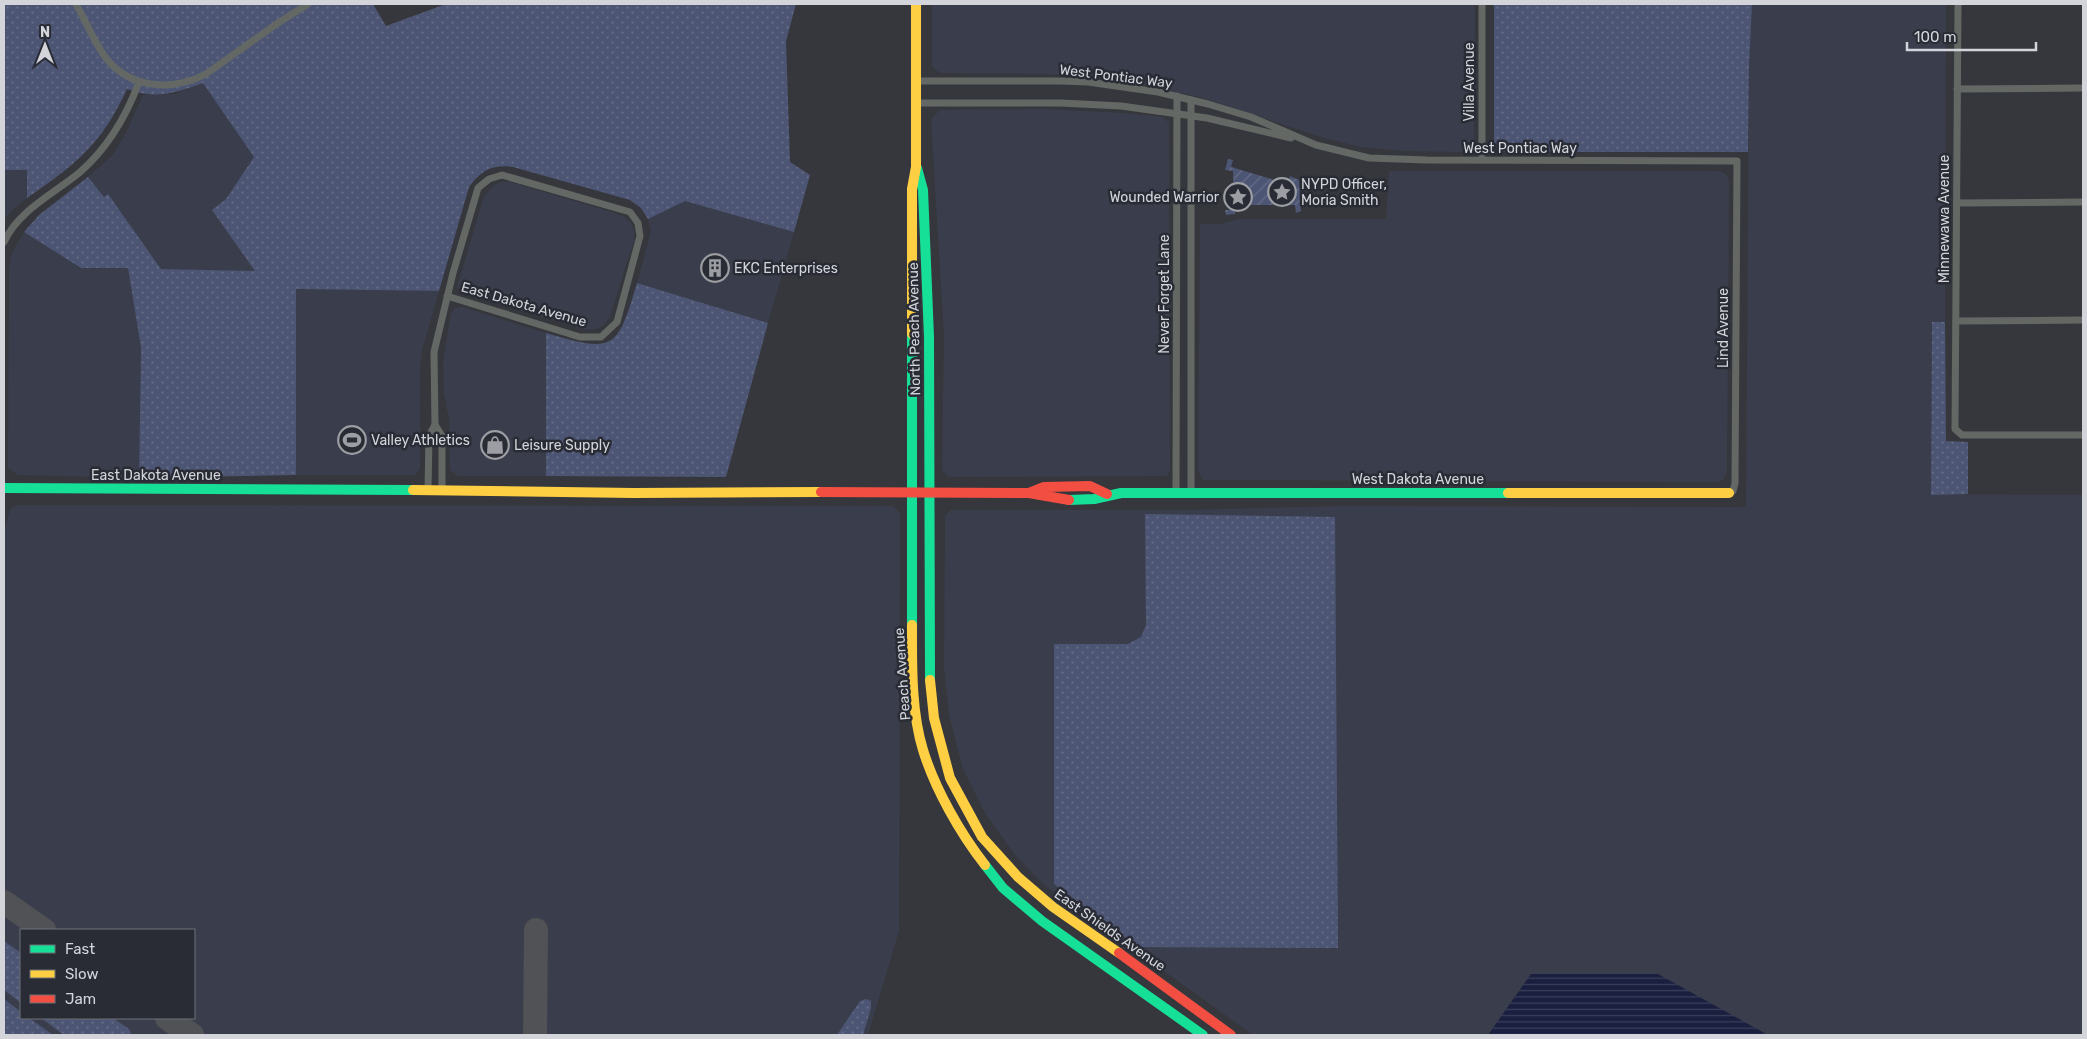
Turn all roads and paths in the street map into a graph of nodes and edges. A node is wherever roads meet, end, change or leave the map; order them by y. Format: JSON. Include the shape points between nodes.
{"nodes":[{"id":1,"x":76,"y":4,"type":"edge"},
{"id":2,"x":308,"y":4,"type":"edge"},
{"id":3,"x":916,"y":4,"type":"edge"},
{"id":4,"x":1482,"y":4,"type":"edge"},
{"id":5,"x":1958,"y":4,"type":"edge"},
{"id":6,"x":916,"y":81,"type":"junction"},
{"id":7,"x":139,"y":82,"type":"junction"},
{"id":8,"x":2083,"y":88,"type":"edge"},
{"id":9,"x":1957,"y":89,"type":"junction"},
{"id":10,"x":1177,"y":96,"type":"junction"},
{"id":11,"x":1192,"y":100,"type":"junction"},
{"id":12,"x":916,"y":103,"type":"junction"},
{"id":13,"x":1177,"y":113,"type":"junction"},
{"id":14,"x":1192,"y":115,"type":"junction"},
{"id":15,"x":1306,"y":141,"type":"junction"},
{"id":16,"x":1482,"y":160,"type":"junction"},
{"id":17,"x":1737,"y":161,"type":"joint"},
{"id":18,"x":916,"y":167,"type":"junction"},
{"id":19,"x":2083,"y":202,"type":"edge"},
{"id":20,"x":1957,"y":203,"type":"junction"},
{"id":21,"x":4,"y":242,"type":"edge"},
{"id":22,"x":447,"y":296,"type":"junction"},
{"id":23,"x":2083,"y":320,"type":"edge"},
{"id":24,"x":1956,"y":321,"type":"junction"},
{"id":25,"x":434,"y":426,"type":"junction"},
{"id":26,"x":2083,"y":435,"type":"edge"},
{"id":27,"x":4,"y":488,"type":"edge"},
{"id":28,"x":428,"y":490,"type":"junction"},
{"id":29,"x":442,"y":490,"type":"junction"},
{"id":30,"x":912,"y":492,"type":"junction"},
{"id":31,"x":930,"y":492,"type":"junction"},
{"id":32,"x":1176,"y":493,"type":"junction"},
{"id":33,"x":1191,"y":493,"type":"junction"},
{"id":34,"x":1729,"y":493,"type":"joint"},
{"id":35,"x":1083,"y":928,"type":"junction"},
{"id":36,"x":1073,"y":943,"type":"junction"},
{"id":37,"x":1203,"y":1035,"type":"edge"},
{"id":38,"x":1231,"y":1035,"type":"edge"}],
"edges":[{"from":1,"to":7,"type":"street","via":[[103,54],[120,71]]},
{"from":2,"to":7,"type":"street","via":[[193,81],[167,86]]},
{"from":3,"to":6,"type":"main road","name":"North Peach Avenue"},
{"from":4,"to":16,"type":"street","name":"Villa Avenue"},
{"from":5,"to":9,"type":"street","name":"Minnewawa Avenue"},
{"from":6,"to":10,"type":"street","name":"West Pontiac Way","via":[[1088,82]]},
{"from":6,"to":12,"type":"main road","name":"North Peach Avenue"},
{"from":7,"to":21,"type":"street","via":[[124,118],[101,151],[79,173],[18,221]]},
{"from":8,"to":9,"type":"street"},
{"from":9,"to":20,"type":"street","name":"Minnewawa Avenue"},
{"from":10,"to":11,"type":"street","name":"West Pontiac Way"},
{"from":10,"to":13,"type":"street","name":"Never Forget Lane"},
{"from":11,"to":14,"type":"street","name":"Never Forget Lane"},
{"from":11,"to":15,"type":"street","name":"West Pontiac Way","via":[[1251,117]]},
{"from":12,"to":13,"type":"street","name":"West Pontiac Way","via":[[1061,103]]},
{"from":12,"to":18,"type":"main road","name":"North Peach Avenue"},
{"from":13,"to":14,"type":"street","name":"West Pontiac Way"},
{"from":13,"to":32,"type":"street","name":"Never Forget Lane"},
{"from":14,"to":15,"type":"street","name":"West Pontiac Way"},
{"from":14,"to":33,"type":"street","name":"Never Forget Lane"},
{"from":15,"to":16,"type":"street","name":"West Pontiac Way","via":[[1369,158]]},
{"from":16,"to":17,"type":"street","name":"West Pontiac Way"},
{"from":17,"to":34,"type":"street","name":"Lind Avenue","via":[[1735,483]]},
{"from":18,"to":30,"type":"main road","name":"North Peach Avenue","via":[[912,189]]},
{"from":18,"to":31,"type":"main road","name":"North Peach Avenue","via":[[923,190],[929,327]]},
{"from":19,"to":20,"type":"street"},
{"from":20,"to":24,"type":"street","name":"Minnewawa Avenue"},
{"from":22,"to":22,"type":"street","name":"East Dakota Avenue","via":[[478,188],[489,179],[502,175],[622,209],[630,212],[638,223],[640,236],[618,322],[600,337],[580,337]]},
{"from":22,"to":25,"type":"street","name":"East Dakota Avenue","via":[[434,352]]},
{"from":23,"to":24,"type":"street"},
{"from":24,"to":26,"type":"street","name":"Minnewawa Avenue","via":[[1955,429],[1958,433]]},
{"from":25,"to":28,"type":"street","name":"East Dakota Avenue","via":[[429,436]]},
{"from":25,"to":29,"type":"street","name":"East Dakota Avenue","via":[[442,436]]},
{"from":27,"to":28,"type":"main road","name":"East Dakota Avenue"},
{"from":28,"to":29,"type":"main road","name":"East Dakota Avenue"},
{"from":29,"to":30,"type":"main road","name":"East Dakota Avenue"},
{"from":30,"to":31,"type":"main road","name":"West Dakota Avenue"},
{"from":30,"to":36,"type":"main road","name":"Peach Avenue","via":[[912,650],[916,714],[924,750],[937,784],[969,844],[1003,888]]},
{"from":31,"to":32,"type":"main road","name":"West Dakota Avenue","via":[[1029,493],[1044,487],[1090,486],[1107,494]]},
{"from":31,"to":35,"type":"main road","name":"East Shields Avenue","via":[[930,686],[934,718],[950,778],[982,837],[1018,877]]},
{"from":32,"to":33,"type":"main road","name":"West Dakota Avenue"},
{"from":33,"to":34,"type":"main road","name":"West Dakota Avenue"},
{"from":35,"to":36,"type":"main road"},
{"from":35,"to":38,"type":"main road","name":"East Shields Avenue"},
{"from":36,"to":37,"type":"main road"}]}
